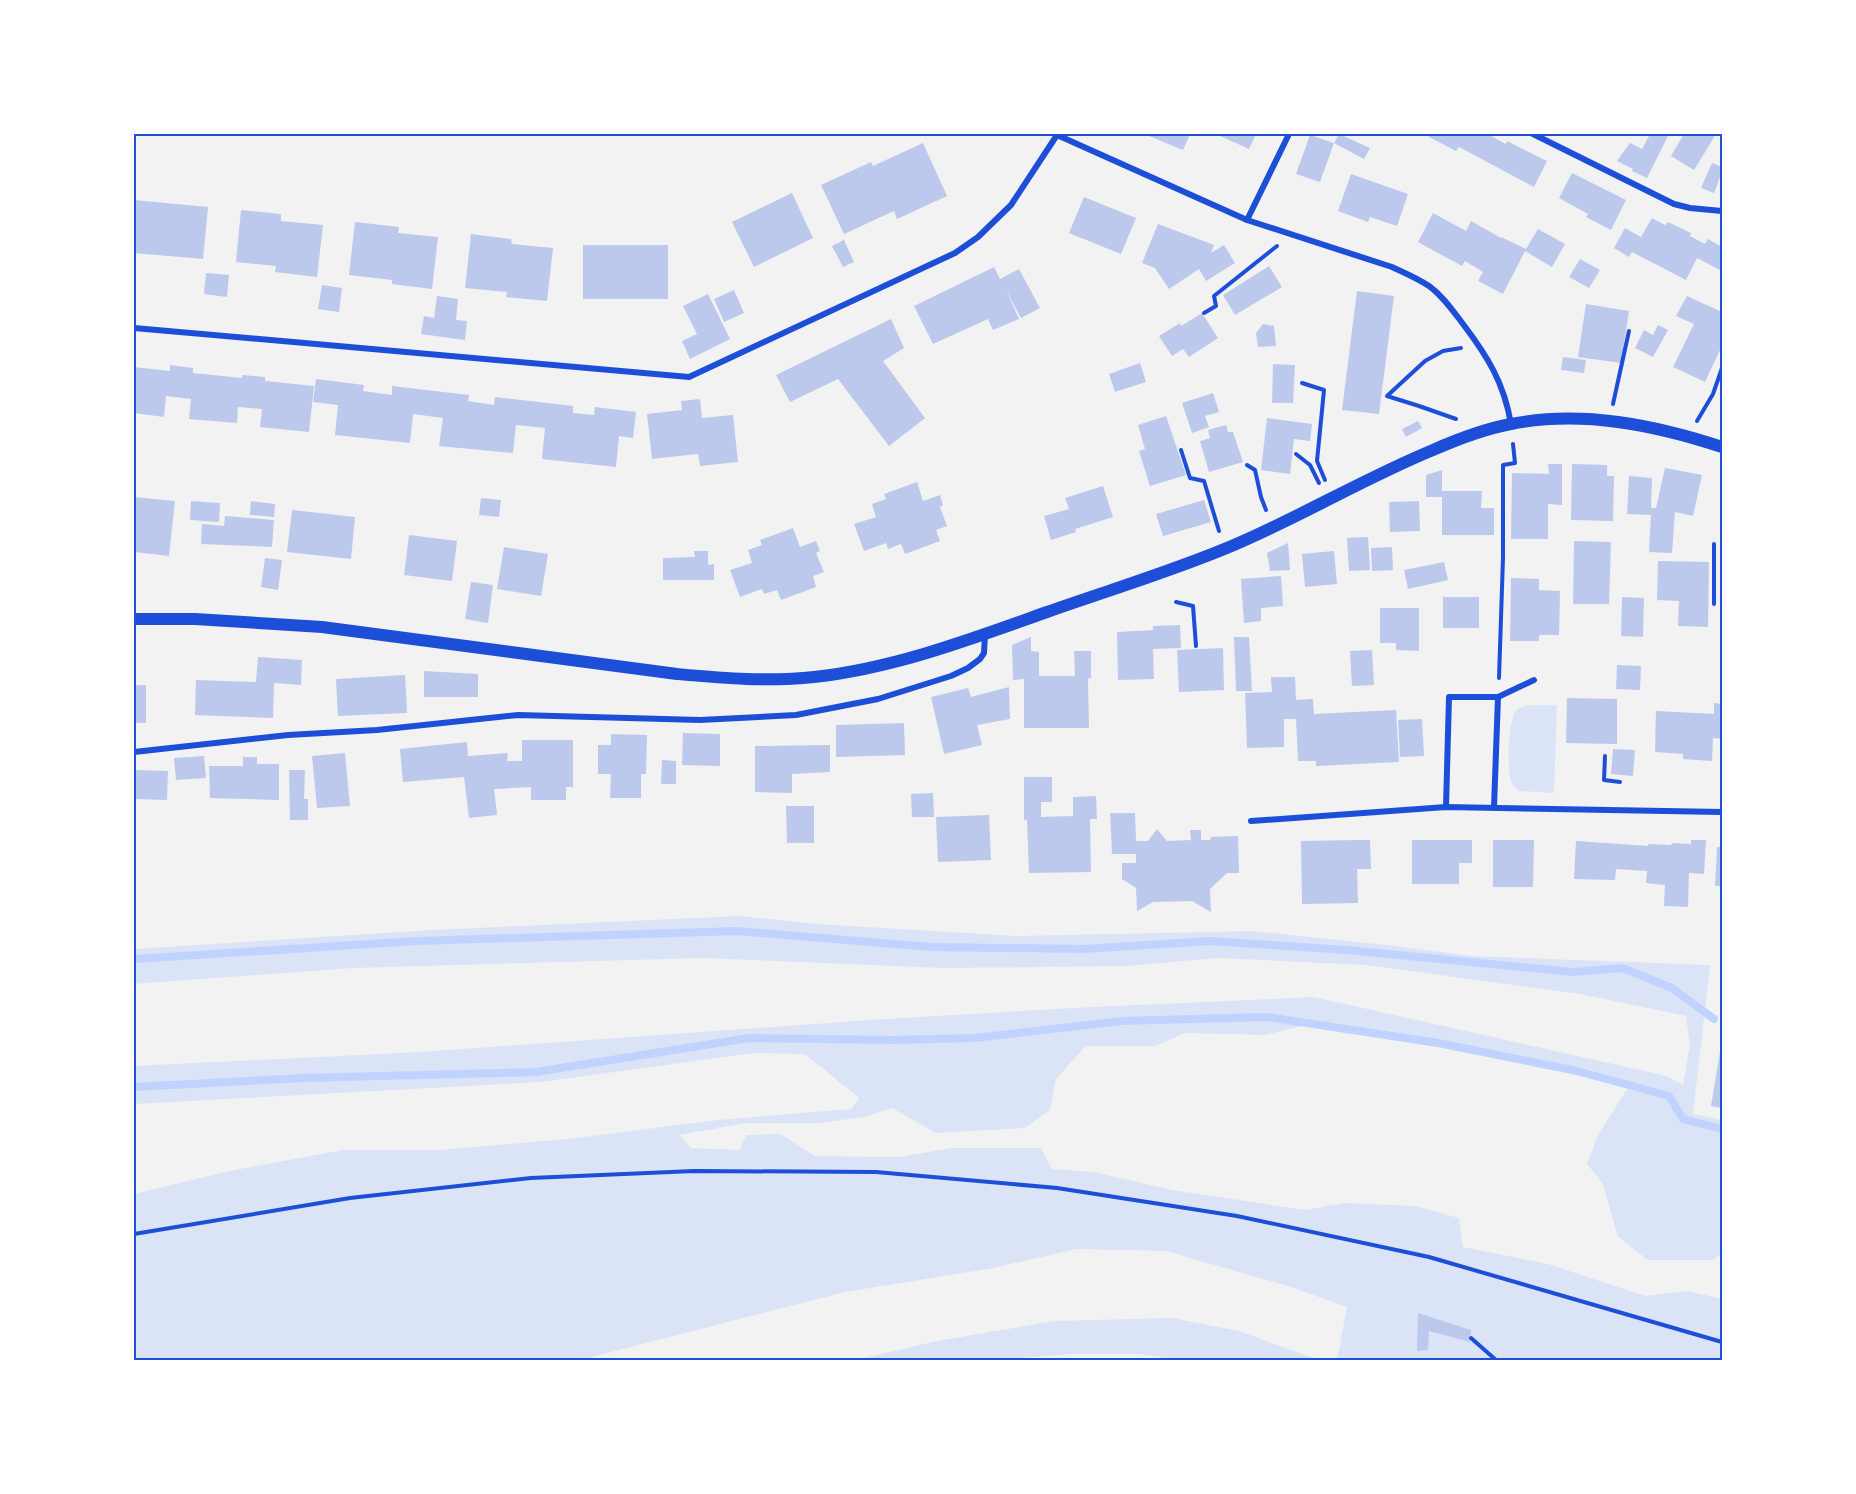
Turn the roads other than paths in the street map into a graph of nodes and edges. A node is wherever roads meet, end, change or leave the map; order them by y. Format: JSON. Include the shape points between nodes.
{"nodes":[{"id":1,"x":1289,"y":134,"type":"edge"},
{"id":2,"x":1533,"y":134,"type":"edge"},
{"id":3,"x":1057,"y":135,"type":"edge"},
{"id":4,"x":1722,"y":211,"type":"edge"},
{"id":5,"x":1247,"y":220,"type":"junction"},
{"id":6,"x":134,"y":328,"type":"edge"},
{"id":7,"x":1511,"y":424,"type":"junction"},
{"id":8,"x":1722,"y":447,"type":"edge"},
{"id":9,"x":134,"y":619,"type":"edge"},
{"id":10,"x":985,"y":633,"type":"junction"},
{"id":11,"x":1534,"y":680,"type":"dead end"},
{"id":12,"x":1498,"y":697,"type":"junction"},
{"id":13,"x":134,"y":752,"type":"edge"},
{"id":14,"x":1446,"y":807,"type":"junction"},
{"id":15,"x":1494,"y":807,"type":"junction"},
{"id":16,"x":1722,"y":812,"type":"edge"},
{"id":17,"x":1251,"y":821,"type":"dead end"}],
"edges":[{"from":1,"to":5,"type":"street"},
{"from":2,"to":4,"type":"street","via":[[1674,204]]},
{"from":3,"to":5,"type":"street"},
{"from":3,"to":6,"type":"street","via":[[1011,205],[955,253],[688,377]]},
{"from":5,"to":7,"type":"street","via":[[1392,267],[1431,288],[1446,302],[1492,365]]},
{"from":7,"to":8,"type":"main road","via":[[1609,421],[1658,428]]},
{"from":7,"to":10,"type":"main road","via":[[1484,430],[1408,460],[1273,528],[1197,560]]},
{"from":9,"to":10,"type":"main road","via":[[322,627],[677,674],[750,680],[848,672],[912,658]]},
{"from":10,"to":13,"type":"street","via":[[980,659],[951,676],[878,699],[796,715],[700,720],[518,715]]},
{"from":11,"to":12,"type":"street"},
{"from":12,"to":14,"type":"street","via":[[1449,697]]},
{"from":12,"to":15,"type":"street"},
{"from":14,"to":15,"type":"street"},
{"from":14,"to":17,"type":"street"},
{"from":15,"to":16,"type":"street"}]}
